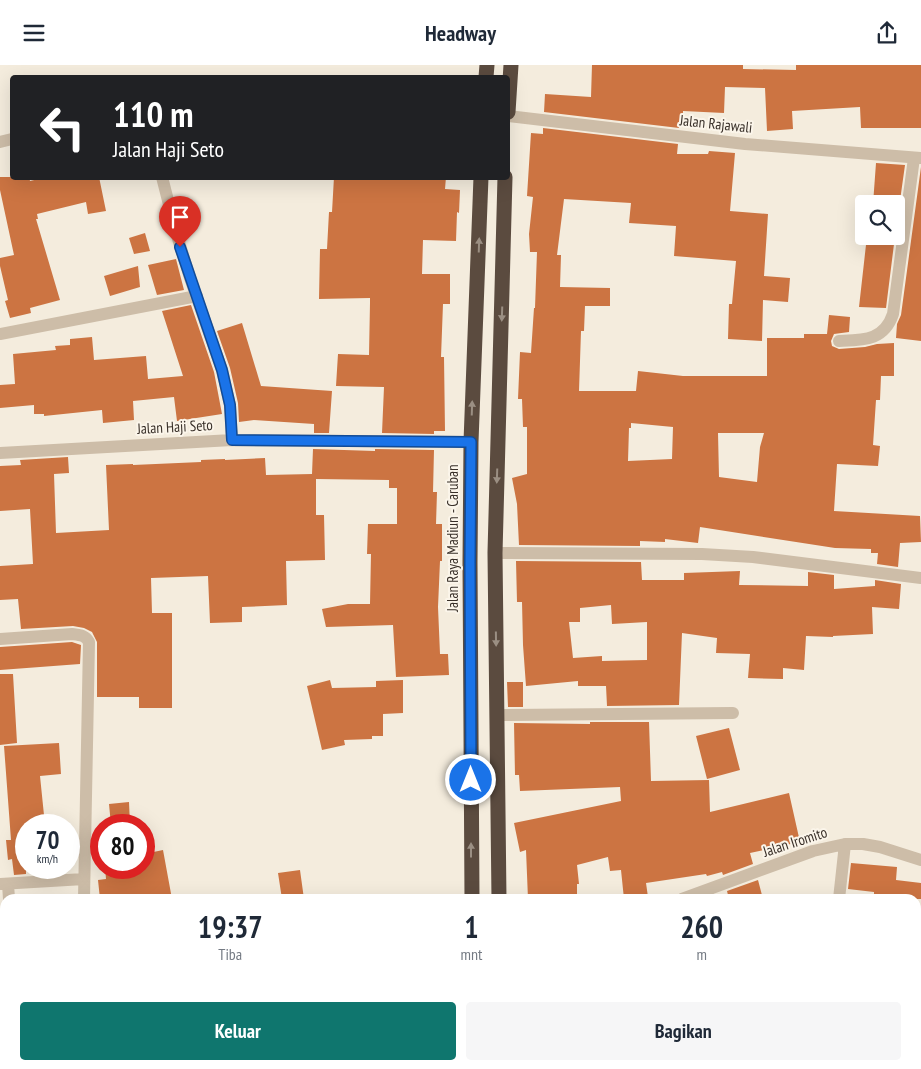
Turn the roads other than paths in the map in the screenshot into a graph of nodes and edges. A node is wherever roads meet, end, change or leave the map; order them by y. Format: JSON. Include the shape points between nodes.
{"nodes":[{"id":1,"x":511,"y":65,"type":"edge"},
{"id":2,"x":510,"y":81,"type":"edge"},
{"id":3,"x":510,"y":117,"type":"edge"},
{"id":4,"x":918,"y":158,"type":"edge"},
{"id":5,"x":163,"y":180,"type":"edge"},
{"id":6,"x":481,"y":180,"type":"edge"},
{"id":7,"x":506,"y":180,"type":"edge"},
{"id":8,"x":197,"y":295,"type":"junction"},
{"id":9,"x":0,"y":334,"type":"edge"},
{"id":10,"x":838,"y":341,"type":"dead end"},
{"id":11,"x":232,"y":440,"type":"junction"},
{"id":12,"x":471,"y":442,"type":"junction"},
{"id":13,"x":0,"y":453,"type":"edge"},
{"id":14,"x":495,"y":553,"type":"junction"},
{"id":15,"x":921,"y":577,"type":"edge"},
{"id":16,"x":0,"y":639,"type":"edge"},
{"id":17,"x":733,"y":713,"type":"dead end"},
{"id":18,"x":497,"y":715,"type":"junction"},
{"id":19,"x":846,"y":844,"type":"junction"},
{"id":20,"x":921,"y":860,"type":"edge"},
{"id":21,"x":84,"y":879,"type":"junction"},
{"id":22,"x":4,"y":884,"type":"edge"},
{"id":23,"x":84,"y":894,"type":"edge"},
{"id":24,"x":472,"y":894,"type":"edge"},
{"id":25,"x":499,"y":894,"type":"edge"},
{"id":26,"x":696,"y":894,"type":"edge"},
{"id":27,"x":840,"y":894,"type":"edge"}],
"edges":[{"from":1,"to":2,"type":"highway"},
{"from":3,"to":4,"type":"street","name":"Jalan Rajawali","via":[[746,144]]},
{"from":4,"to":10,"type":"street","via":[[890,325],[869,339]]},
{"from":5,"to":8,"type":"street"},
{"from":12,"to":6,"type":"highway","name":"Jalan Raya Madiun - Caruban","one_way":true},
{"from":7,"to":14,"type":"highway","one_way":true},
{"from":8,"to":9,"type":"street"},
{"from":8,"to":11,"type":"street","via":[[222,370],[230,405]]},
{"from":11,"to":12,"type":"street","name":"Jalan Haji Seto"},
{"from":11,"to":13,"type":"street","name":"Jalan Haji Seto"},
{"from":24,"to":12,"type":"highway","name":"Jalan Raya Madiun - Caruban","one_way":true},
{"from":14,"to":15,"type":"street","via":[[702,554]]},
{"from":14,"to":18,"type":"highway","one_way":true},
{"from":16,"to":21,"type":"street","via":[[72,634],[82,635],[89,642]]},
{"from":17,"to":18,"type":"street"},
{"from":18,"to":25,"type":"highway"},
{"from":19,"to":20,"type":"street","name":"Jalan Iromito","via":[[880,847]]},
{"from":19,"to":26,"type":"street","name":"Jalan Iromito","via":[[813,851]]},
{"from":19,"to":27,"type":"street"},
{"from":21,"to":22,"type":"street"},
{"from":21,"to":23,"type":"street"}]}
